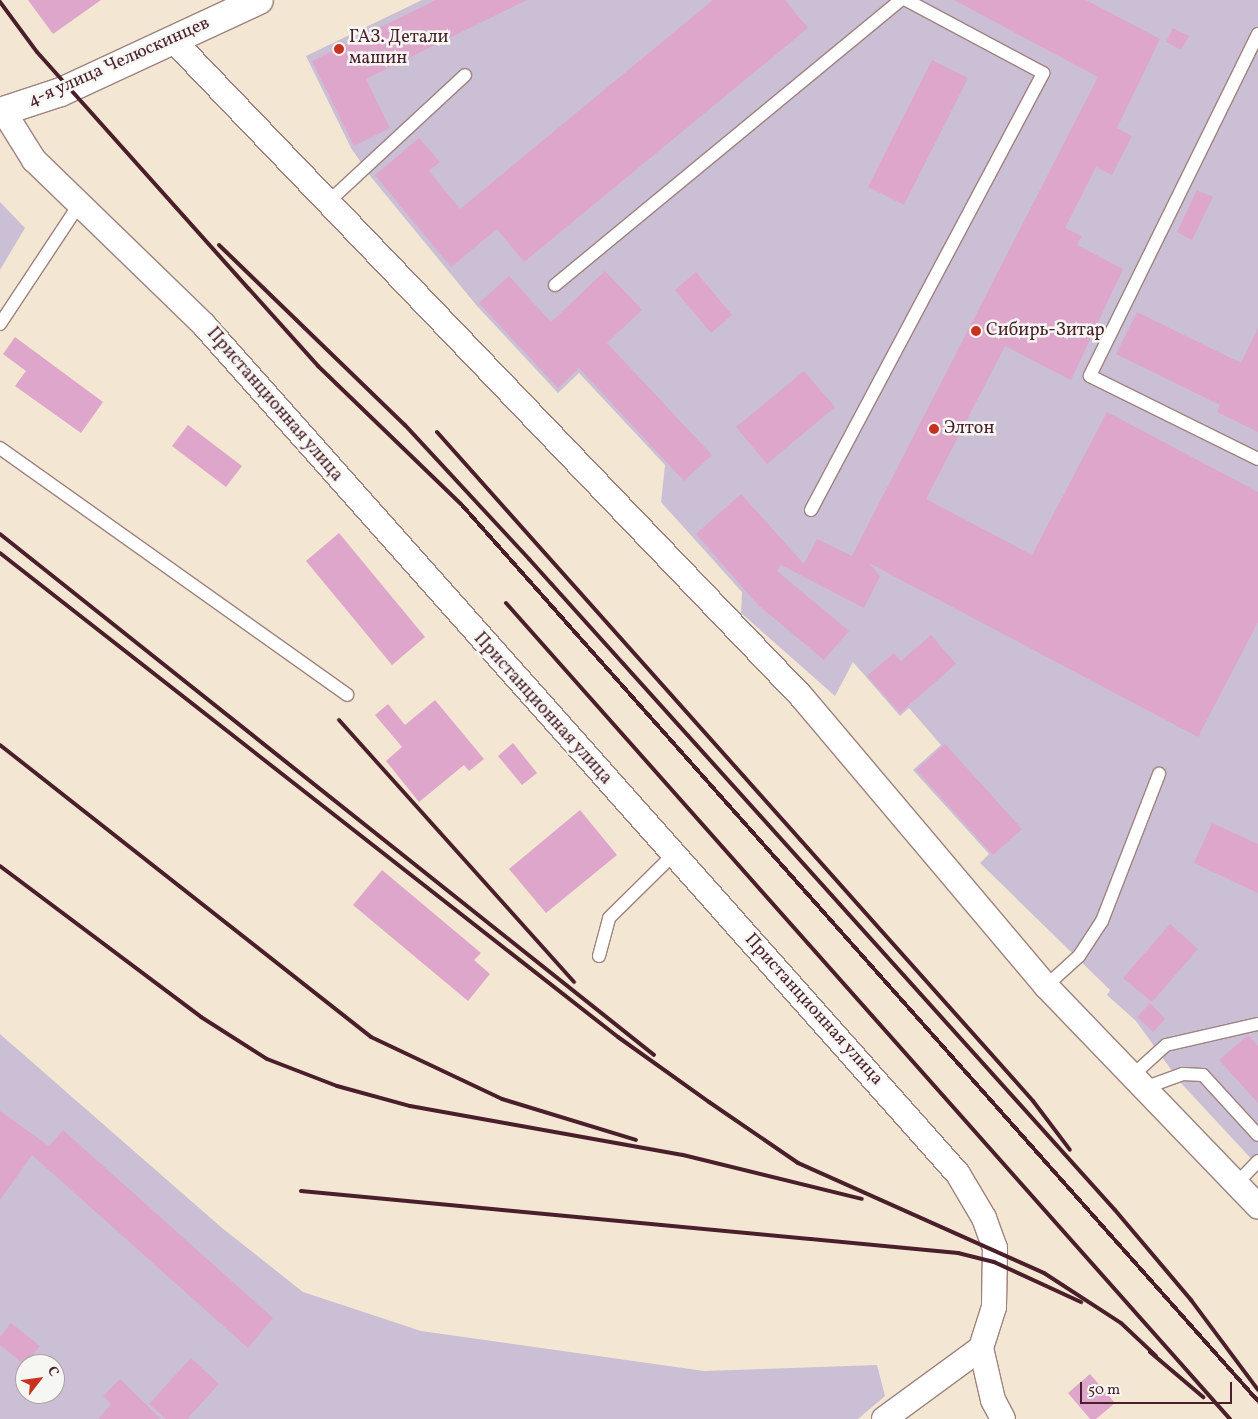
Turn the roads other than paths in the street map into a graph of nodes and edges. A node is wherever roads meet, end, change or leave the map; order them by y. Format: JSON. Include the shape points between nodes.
{"nodes":[{"id":1,"x":260,"y":0,"type":"edge"},
{"id":2,"x":901,"y":0,"type":"edge"},
{"id":3,"x":906,"y":0,"type":"edge"},
{"id":4,"x":1258,"y":34,"type":"edge"},
{"id":5,"x":173,"y":40,"type":"junction"},
{"id":6,"x":465,"y":75,"type":"dead end"},
{"id":7,"x":2,"y":112,"type":"edge"},
{"id":8,"x":80,"y":203,"type":"junction"},
{"id":9,"x":327,"y":203,"type":"junction"},
{"id":10,"x":555,"y":285,"type":"dead end"},
{"id":11,"x":0,"y":324,"type":"edge"},
{"id":12,"x":0,"y":448,"type":"edge"},
{"id":13,"x":1258,"y":459,"type":"edge"},
{"id":14,"x":811,"y":510,"type":"dead end"},
{"id":15,"x":347,"y":695,"type":"dead end"},
{"id":16,"x":1159,"y":774,"type":"dead end"},
{"id":17,"x":674,"y":854,"type":"junction"},
{"id":18,"x":599,"y":956,"type":"dead end"},
{"id":19,"x":1046,"y":986,"type":"junction"},
{"id":20,"x":1258,"y":1024,"type":"edge"},
{"id":21,"x":1140,"y":1080,"type":"junction"},
{"id":22,"x":1258,"y":1136,"type":"edge"},
{"id":23,"x":1258,"y":1161,"type":"edge"},
{"id":24,"x":1236,"y":1184,"type":"junction"},
{"id":25,"x":1258,"y":1206,"type":"edge"},
{"id":26,"x":981,"y":1348,"type":"junction"},
{"id":27,"x":884,"y":1419,"type":"edge"},
{"id":28,"x":1003,"y":1419,"type":"edge"}],
"edges":[{"from":1,"to":5,"type":"main road","name":"4-я улица Челюскинцев"},
{"from":2,"to":10,"type":"lane"},
{"from":3,"to":14,"type":"lane","via":[[1043,73]]},
{"from":4,"to":13,"type":"lane","via":[[1090,376]]},
{"from":5,"to":7,"type":"main road","name":"4-я улица Челюскинцев","via":[[61,92]]},
{"from":5,"to":9,"type":"street"},
{"from":6,"to":9,"type":"lane"},
{"from":7,"to":8,"type":"street","name":"Пристанционная улица","via":[[34,160]]},
{"from":8,"to":11,"type":"lane"},
{"from":8,"to":17,"type":"street","name":"Пристанционная улица","via":[[204,325]]},
{"from":9,"to":19,"type":"street","via":[[801,696]]},
{"from":12,"to":15,"type":"lane"},
{"from":16,"to":19,"type":"lane","via":[[1102,921],[1079,956]]},
{"from":17,"to":18,"type":"lane","via":[[609,918]]},
{"from":17,"to":26,"type":"street","name":"Пристанционная улица","via":[[958,1174],[984,1218],[995,1248],[994,1307]]},
{"from":19,"to":21,"type":"street"},
{"from":20,"to":21,"type":"lane","via":[[1166,1045]]},
{"from":21,"to":22,"type":"lane","via":[[1183,1074],[1203,1075]]},
{"from":21,"to":24,"type":"street"},
{"from":23,"to":24,"type":"lane"},
{"from":24,"to":25,"type":"street"},
{"from":26,"to":27,"type":"street"},
{"from":26,"to":28,"type":"street","via":[[993,1400]]}]}
